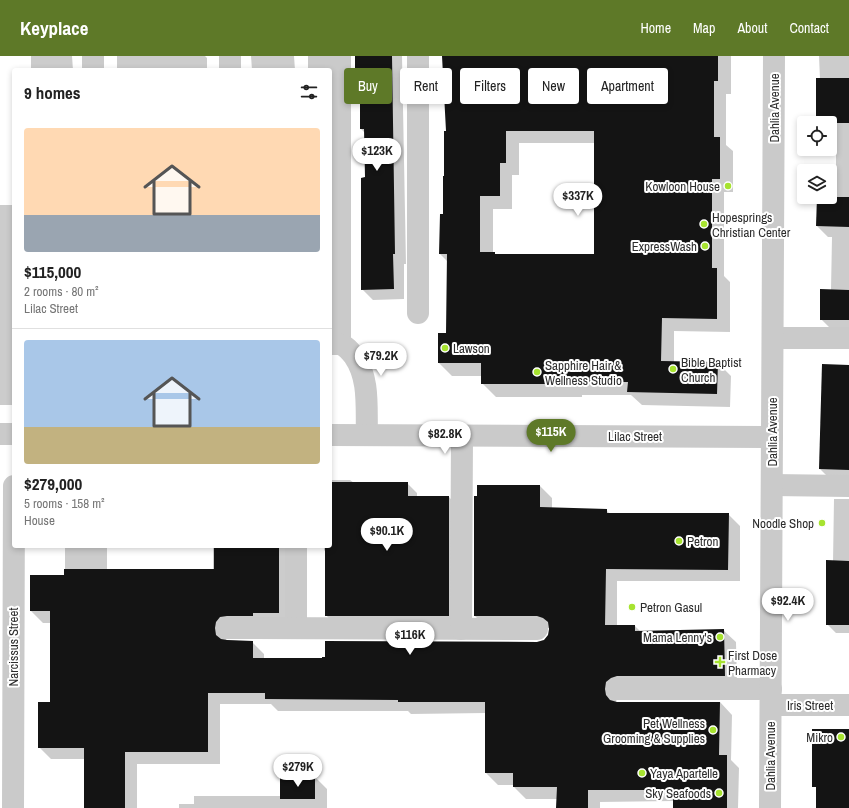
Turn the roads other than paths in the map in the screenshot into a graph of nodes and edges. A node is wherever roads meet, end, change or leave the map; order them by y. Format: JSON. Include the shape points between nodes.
{"nodes":[{"id":1,"x":93,"y":56,"type":"edge"},
{"id":2,"x":230,"y":56,"type":"edge"},
{"id":3,"x":319,"y":56,"type":"edge"},
{"id":4,"x":340,"y":56,"type":"edge"},
{"id":5,"x":418,"y":56,"type":"edge"},
{"id":6,"x":774,"y":56,"type":"edge"},
{"id":7,"x":93,"y":68,"type":"edge"},
{"id":8,"x":230,"y":68,"type":"edge"},
{"id":9,"x":319,"y":68,"type":"edge"},
{"id":10,"x":335,"y":274,"type":"edge"},
{"id":11,"x":418,"y":314,"type":"dead end"},
{"id":12,"x":773,"y":338,"type":"junction"},
{"id":13,"x":849,"y":338,"type":"edge"},
{"id":14,"x":335,"y":344,"type":"edge"},
{"id":15,"x":0,"y":434,"type":"edge"},
{"id":16,"x":12,"y":434,"type":"edge"},
{"id":17,"x":332,"y":435,"type":"edge"},
{"id":18,"x":367,"y":435,"type":"junction"},
{"id":19,"x":462,"y":436,"type":"junction"},
{"id":20,"x":772,"y":436,"type":"junction"},
{"id":21,"x":772,"y":485,"type":"junction"},
{"id":22,"x":849,"y":486,"type":"edge"},
{"id":23,"x":14,"y":548,"type":"edge"},
{"id":24,"x":296,"y":548,"type":"edge"},
{"id":25,"x":227,"y":628,"type":"dead end"},
{"id":26,"x":296,"y":628,"type":"junction"},
{"id":27,"x":461,"y":629,"type":"junction"},
{"id":28,"x":537,"y":629,"type":"dead end"},
{"id":29,"x":617,"y":689,"type":"dead end"},
{"id":30,"x":771,"y":697,"type":"junction"},
{"id":31,"x":849,"y":705,"type":"edge"},
{"id":32,"x":13,"y":808,"type":"edge"},
{"id":33,"x":770,"y":808,"type":"edge"}],
"edges":[{"from":1,"to":7,"type":"street"},
{"from":2,"to":8,"type":"street"},
{"from":3,"to":9,"type":"street"},
{"from":4,"to":10,"type":"street"},
{"from":5,"to":11,"type":"street"},
{"from":6,"to":12,"type":"street","name":"Dahlia Avenue"},
{"from":10,"to":14,"type":"street"},
{"from":12,"to":13,"type":"street"},
{"from":12,"to":20,"type":"street","name":"Dahlia Avenue"},
{"from":14,"to":18,"type":"street","via":[[350,351],[364,378]]},
{"from":15,"to":16,"type":"street"},
{"from":17,"to":18,"type":"street","name":"Lilac Street"},
{"from":18,"to":19,"type":"street","name":"Lilac Street"},
{"from":19,"to":20,"type":"street","name":"Lilac Street"},
{"from":19,"to":27,"type":"street"},
{"from":20,"to":21,"type":"street","name":"Dahlia Avenue"},
{"from":21,"to":22,"type":"street"},
{"from":21,"to":30,"type":"street","name":"Dahlia Avenue"},
{"from":23,"to":32,"type":"street","name":"Narcissus Street"},
{"from":24,"to":26,"type":"street"},
{"from":25,"to":26,"type":"street"},
{"from":26,"to":27,"type":"street"},
{"from":27,"to":28,"type":"street"},
{"from":29,"to":30,"type":"street","name":"Iris Street"},
{"from":30,"to":31,"type":"street","name":"Iris Street"},
{"from":30,"to":33,"type":"street","name":"Dahlia Avenue"}]}
